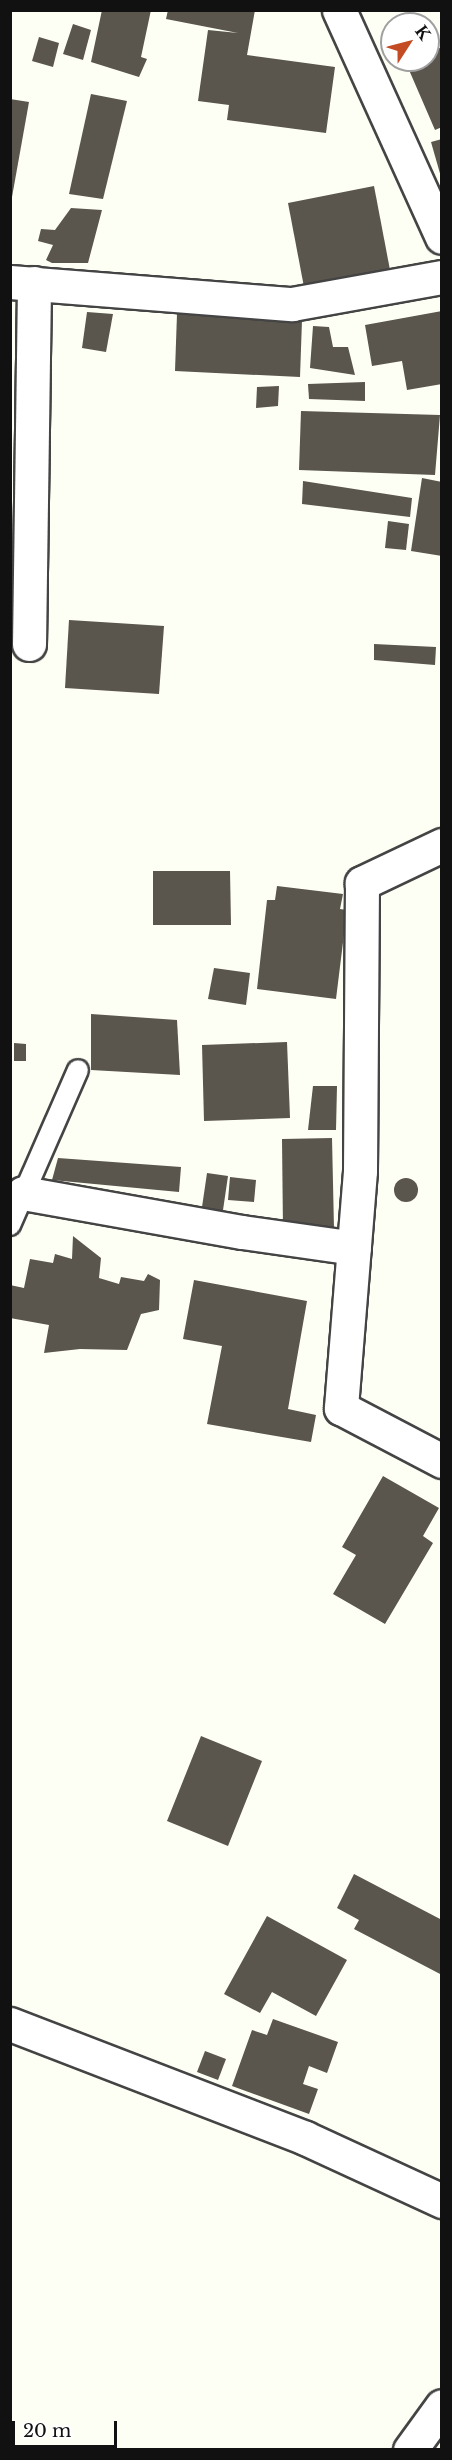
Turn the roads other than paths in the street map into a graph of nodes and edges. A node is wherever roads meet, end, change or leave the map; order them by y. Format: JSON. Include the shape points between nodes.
{"nodes":[{"id":1,"x":339,"y":10,"type":"edge"},
{"id":2,"x":441,"y":237,"type":"edge"},
{"id":3,"x":441,"y":277,"type":"edge"},
{"id":4,"x":22,"y":283,"type":"edge"},
{"id":5,"x":28,"y":644,"type":"dead end"},
{"id":6,"x":441,"y":845,"type":"edge"},
{"id":7,"x":78,"y":1070,"type":"dead end"},
{"id":8,"x":23,"y":1193,"type":"junction"},
{"id":9,"x":10,"y":1225,"type":"edge"},
{"id":10,"x":354,"y":1248,"type":"junction"},
{"id":11,"x":441,"y":1461,"type":"edge"},
{"id":12,"x":10,"y":2024,"type":"edge"},
{"id":13,"x":441,"y":2201,"type":"edge"},
{"id":14,"x":441,"y":2406,"type":"edge"},
{"id":15,"x":410,"y":2450,"type":"edge"}],
"edges":[{"from":1,"to":2,"type":"street"},
{"from":3,"to":4,"type":"street","via":[[292,304]]},
{"from":4,"to":5,"type":"street"},
{"from":6,"to":10,"type":"street","via":[[362,883],[360,1172]]},
{"from":7,"to":8,"type":"lane"},
{"from":8,"to":9,"type":"lane"},
{"from":8,"to":10,"type":"street"},
{"from":10,"to":11,"type":"street","via":[[341,1408]]},
{"from":12,"to":13,"type":"street","via":[[305,2138]]},
{"from":14,"to":15,"type":"street"}]}
